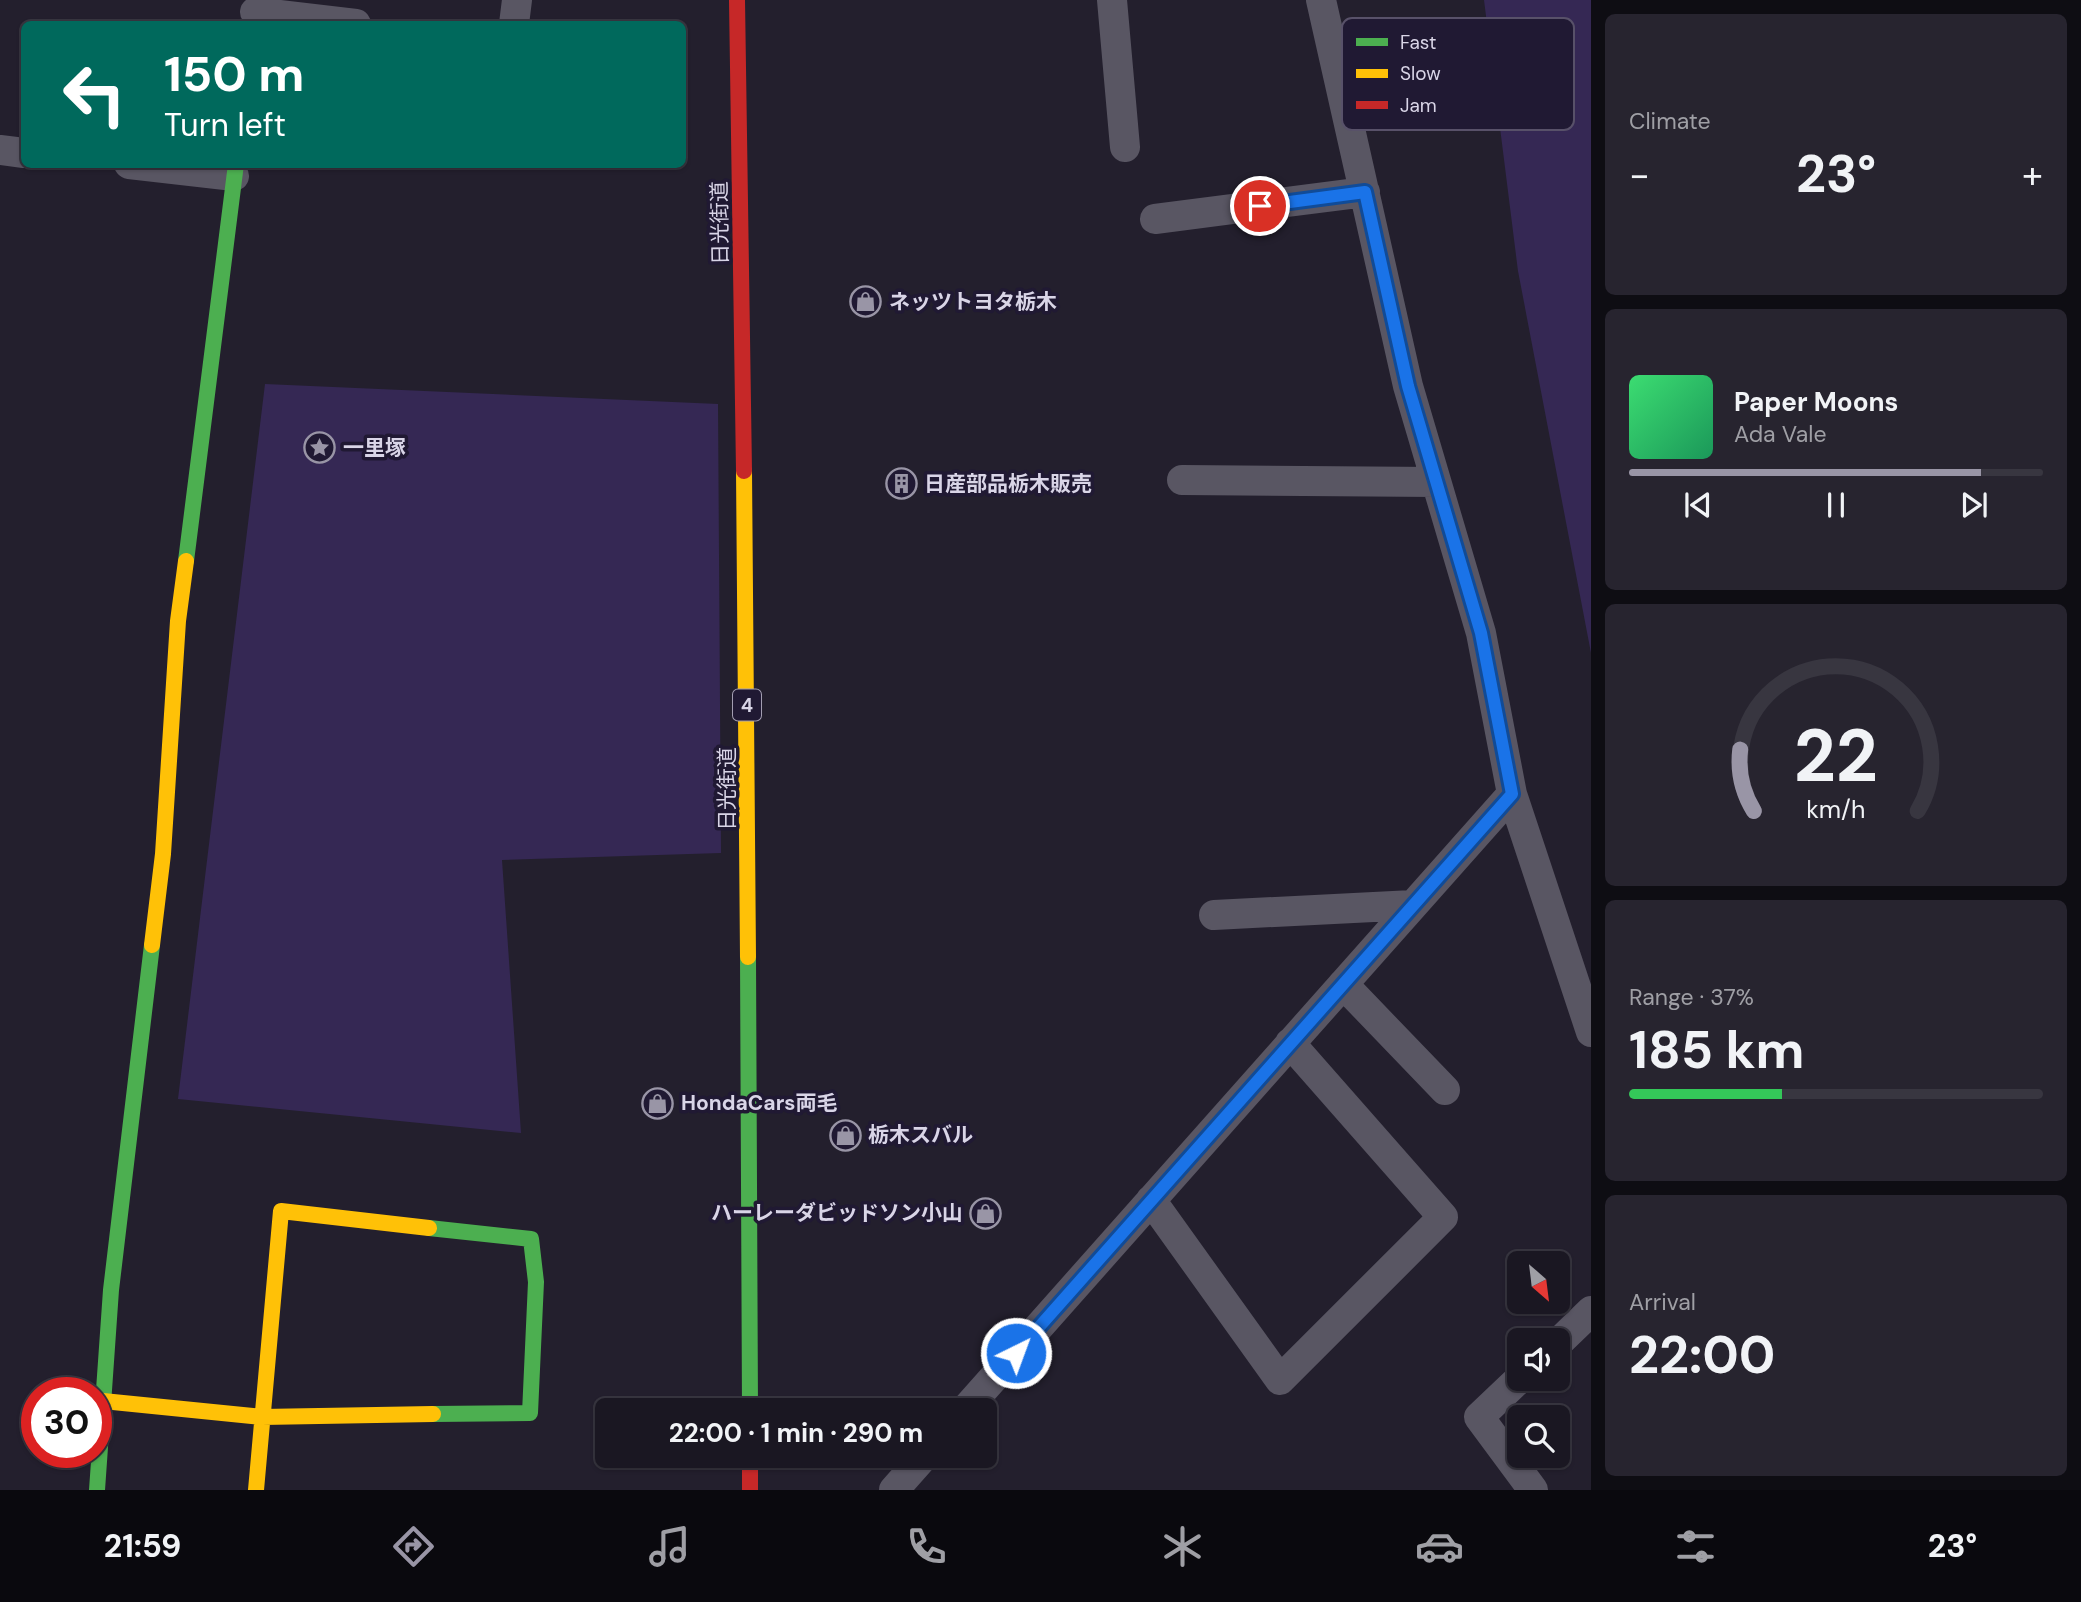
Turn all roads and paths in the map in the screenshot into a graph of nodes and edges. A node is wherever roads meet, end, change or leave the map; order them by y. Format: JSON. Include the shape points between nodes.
{"nodes":[{"id":1,"x":517,"y":0,"type":"edge"},
{"id":2,"x":737,"y":0,"type":"edge"},
{"id":3,"x":1112,"y":0,"type":"edge"},
{"id":4,"x":1321,"y":0,"type":"edge"},
{"id":5,"x":255,"y":12,"type":"edge"},
{"id":6,"x":331,"y":21,"type":"edge"},
{"id":7,"x":514,"y":21,"type":"edge"},
{"id":8,"x":1342,"y":92,"type":"edge"},
{"id":9,"x":1351,"y":130,"type":"edge"},
{"id":10,"x":1125,"y":147,"type":"dead end"},
{"id":11,"x":0,"y":150,"type":"edge"},
{"id":12,"x":21,"y":153,"type":"edge"},
{"id":13,"x":200,"y":168,"type":"edge"},
{"id":14,"x":235,"y":170,"type":"edge"},
{"id":15,"x":1365,"y":192,"type":"junction"},
{"id":16,"x":1154,"y":219,"type":"dead end"},
{"id":17,"x":1182,"y":480,"type":"dead end"},
{"id":18,"x":1436,"y":482,"type":"junction"},
{"id":19,"x":1512,"y":794,"type":"junction"},
{"id":20,"x":1413,"y":905,"type":"junction"},
{"id":21,"x":1213,"y":915,"type":"dead end"},
{"id":22,"x":1343,"y":984,"type":"junction"},
{"id":23,"x":1591,"y":1032,"type":"edge"},
{"id":24,"x":1290,"y":1043,"type":"junction"},
{"id":25,"x":1446,"y":1090,"type":"dead end"},
{"id":26,"x":1151,"y":1200,"type":"junction"},
{"id":27,"x":1591,"y":1311,"type":"edge"},
{"id":28,"x":1570,"y":1331,"type":"edge"},
{"id":29,"x":105,"y":1377,"type":"edge"},
{"id":30,"x":1507,"y":1390,"type":"edge"},
{"id":31,"x":751,"y":1398,"type":"edge"},
{"id":32,"x":976,"y":1398,"type":"edge"},
{"id":33,"x":112,"y":1402,"type":"edge"},
{"id":34,"x":262,"y":1417,"type":"junction"},
{"id":35,"x":98,"y":1468,"type":"edge"},
{"id":36,"x":751,"y":1468,"type":"edge"},
{"id":37,"x":913,"y":1468,"type":"edge"},
{"id":38,"x":97,"y":1490,"type":"edge"},
{"id":39,"x":256,"y":1490,"type":"edge"},
{"id":40,"x":750,"y":1490,"type":"edge"},
{"id":41,"x":894,"y":1490,"type":"edge"},
{"id":42,"x":1533,"y":1490,"type":"edge"}],
"edges":[{"from":1,"to":7,"type":"street"},
{"from":2,"to":31,"type":"main road","name":"日光街道","number":"4"},
{"from":3,"to":10,"type":"street"},
{"from":4,"to":8,"type":"street"},
{"from":5,"to":6,"type":"street"},
{"from":9,"to":15,"type":"street"},
{"from":11,"to":12,"type":"street"},
{"from":13,"to":14,"type":"street"},
{"from":14,"to":29,"type":"main road","via":[[178,621],[163,854]]},
{"from":15,"to":16,"type":"street"},
{"from":15,"to":18,"type":"street","via":[[1408,386]]},
{"from":17,"to":18,"type":"street"},
{"from":18,"to":19,"type":"street","via":[[1481,633]]},
{"from":19,"to":20,"type":"street"},
{"from":19,"to":23,"type":"street"},
{"from":20,"to":21,"type":"street"},
{"from":20,"to":22,"type":"street"},
{"from":22,"to":24,"type":"street"},
{"from":22,"to":25,"type":"street"},
{"from":24,"to":26,"type":"street"},
{"from":24,"to":26,"type":"street","via":[[1443,1217],[1280,1380]]},
{"from":26,"to":32,"type":"street"},
{"from":27,"to":28,"type":"street"},
{"from":30,"to":42,"type":"street","via":[[1479,1417]]},
{"from":33,"to":34,"type":"main road"},
{"from":34,"to":34,"type":"main road","via":[[281,1211],[531,1239],[536,1282],[530,1413]]},
{"from":34,"to":39,"type":"main road"},
{"from":35,"to":38,"type":"main road"},
{"from":36,"to":40,"type":"main road"},
{"from":37,"to":41,"type":"street"}]}
